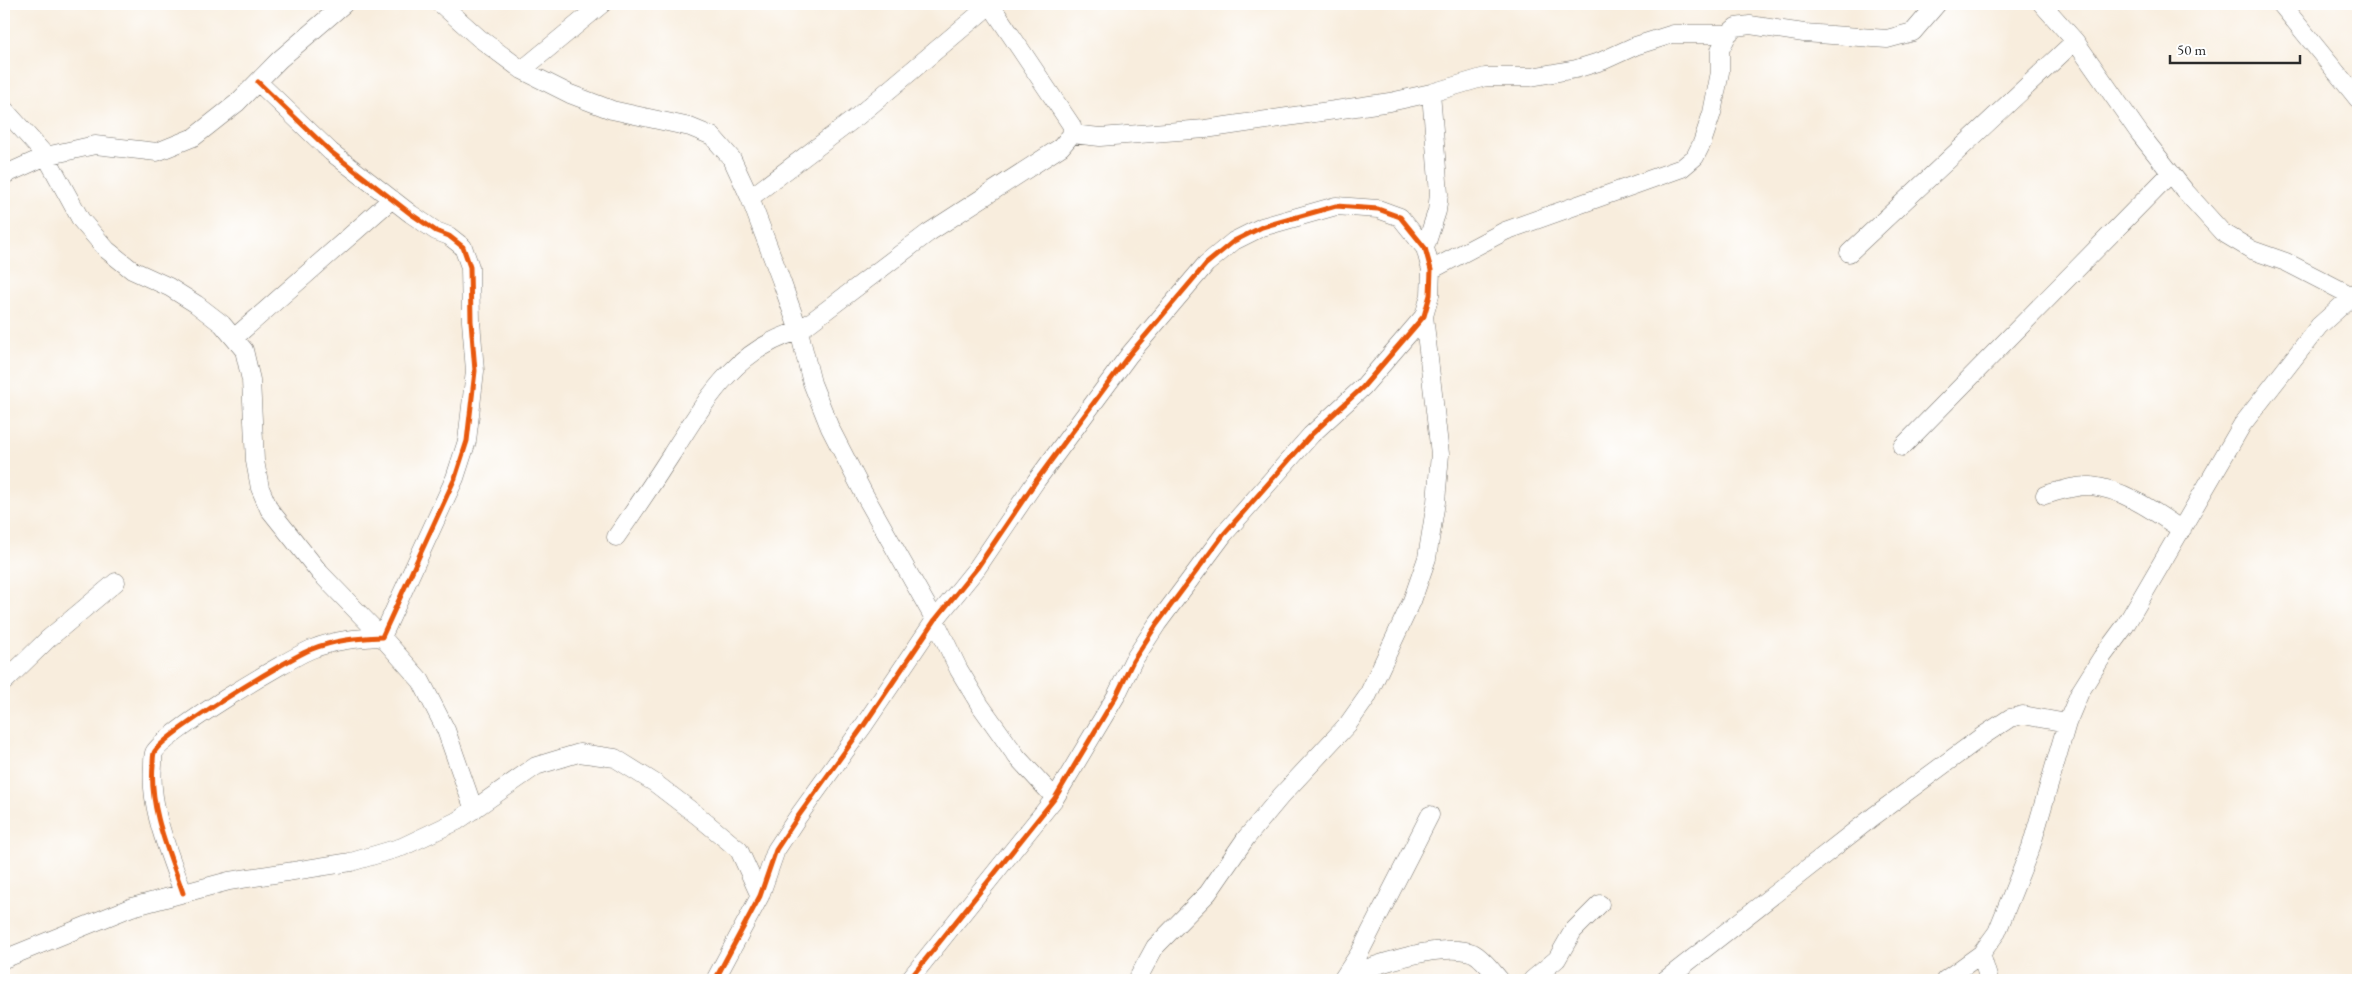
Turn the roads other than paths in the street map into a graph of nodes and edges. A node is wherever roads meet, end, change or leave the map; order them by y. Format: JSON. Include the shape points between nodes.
{"nodes":[{"id":1,"x":344,"y":4,"type":"edge"},
{"id":2,"x":441,"y":4,"type":"edge"},
{"id":3,"x":602,"y":4,"type":"edge"},
{"id":4,"x":990,"y":4,"type":"edge"},
{"id":5,"x":1937,"y":4,"type":"edge"},
{"id":6,"x":2042,"y":4,"type":"edge"},
{"id":7,"x":2281,"y":4,"type":"edge"},
{"id":8,"x":1728,"y":34,"type":"junction"},
{"id":9,"x":2075,"y":41,"type":"junction"},
{"id":10,"x":522,"y":70,"type":"junction"},
{"id":11,"x":258,"y":82,"type":"junction"},
{"id":12,"x":1431,"y":93,"type":"junction"},
{"id":13,"x":2358,"y":99,"type":"edge"},
{"id":14,"x":4,"y":109,"type":"edge"},
{"id":15,"x":1072,"y":134,"type":"junction"},
{"id":16,"x":46,"y":156,"type":"junction"},
{"id":17,"x":2171,"y":173,"type":"junction"},
{"id":18,"x":4,"y":175,"type":"edge"},
{"id":19,"x":750,"y":198,"type":"junction"},
{"id":20,"x":392,"y":199,"type":"junction"},
{"id":21,"x":1424,"y":248,"type":"junction"},
{"id":22,"x":1849,"y":253,"type":"dead end"},
{"id":23,"x":1431,"y":270,"type":"junction"},
{"id":24,"x":2355,"y":293,"type":"edge"},
{"id":25,"x":1424,"y":316,"type":"junction"},
{"id":26,"x":799,"y":331,"type":"junction"},
{"id":27,"x":234,"y":338,"type":"junction"},
{"id":28,"x":1902,"y":446,"type":"dead end"},
{"id":29,"x":2045,"y":495,"type":"dead end"},
{"id":30,"x":2182,"y":530,"type":"junction"},
{"id":31,"x":616,"y":537,"type":"dead end"},
{"id":32,"x":116,"y":582,"type":"dead end"},
{"id":33,"x":935,"y":620,"type":"junction"},
{"id":34,"x":382,"y":636,"type":"junction"},
{"id":35,"x":4,"y":682,"type":"edge"},
{"id":36,"x":2067,"y":723,"type":"junction"},
{"id":37,"x":1055,"y":798,"type":"junction"},
{"id":38,"x":474,"y":810,"type":"junction"},
{"id":39,"x":1430,"y":815,"type":"dead end"},
{"id":40,"x":183,"y":893,"type":"junction"},
{"id":41,"x":760,"y":896,"type":"junction"},
{"id":42,"x":1600,"y":904,"type":"dead end"},
{"id":43,"x":1981,"y":954,"type":"junction"},
{"id":44,"x":4,"y":959,"type":"edge"},
{"id":45,"x":1344,"y":978,"type":"edge"},
{"id":46,"x":715,"y":980,"type":"edge"},
{"id":47,"x":909,"y":980,"type":"edge"},
{"id":48,"x":1137,"y":980,"type":"edge"},
{"id":49,"x":1500,"y":980,"type":"edge"},
{"id":50,"x":1532,"y":980,"type":"edge"},
{"id":51,"x":1665,"y":980,"type":"edge"},
{"id":52,"x":1945,"y":980,"type":"edge"},
{"id":53,"x":1989,"y":980,"type":"edge"}],
"edges":[{"from":1,"to":11,"type":"street"},
{"from":2,"to":10,"type":"street"},
{"from":3,"to":10,"type":"street"},
{"from":4,"to":15,"type":"street","via":[[1052,94],[1072,126]]},
{"from":4,"to":19,"type":"street","via":[[858,116]]},
{"from":5,"to":8,"type":"street","via":[[1913,32],[1887,39],[1750,25],[1736,27]]},
{"from":6,"to":9,"type":"street"},
{"from":7,"to":13,"type":"street"},
{"from":8,"to":12,"type":"street","via":[[1673,34],[1576,69],[1531,77],[1485,77]]},
{"from":8,"to":23,"type":"street","via":[[1720,50],[1720,72],[1702,143],[1695,157],[1682,168],[1505,231]]},
{"from":9,"to":17,"type":"street"},
{"from":9,"to":22,"type":"street"},
{"from":10,"to":19,"type":"street","via":[[612,110],[690,126],[712,136],[732,159]]},
{"from":11,"to":16,"type":"street","via":[[194,137],[157,152],[95,145]]},
{"from":11,"to":20,"type":"street","via":[[331,152]]},
{"from":12,"to":15,"type":"street","via":[[1205,129],[1100,137]]},
{"from":12,"to":21,"type":"street","via":[[1439,194],[1437,211]]},
{"from":14,"to":16,"type":"street"},
{"from":15,"to":26,"type":"street","via":[[1061,147],[928,233]]},
{"from":16,"to":18,"type":"street"},
{"from":16,"to":27,"type":"street","via":[[81,220],[107,250],[132,270],[196,304]]},
{"from":17,"to":24,"type":"street","via":[[2222,232],[2252,250]]},
{"from":17,"to":28,"type":"street"},
{"from":19,"to":26,"type":"street"},
{"from":20,"to":27,"type":"street"},
{"from":20,"to":34,"type":"street","via":[[463,247],[470,268],[475,371],[467,441],[455,478]]},
{"from":21,"to":23,"type":"street"},
{"from":21,"to":33,"type":"street","via":[[1400,218],[1378,209],[1336,206],[1262,227],[1234,241],[1206,264],[1129,355],[1036,481],[977,568]]},
{"from":23,"to":25,"type":"street","via":[[1430,295]]},
{"from":24,"to":30,"type":"street","via":[[2319,326],[2242,425]]},
{"from":25,"to":37,"type":"street","via":[[1363,387],[1311,435],[1224,534],[1133,661],[1112,704]]},
{"from":25,"to":48,"type":"street","via":[[1440,454],[1427,558],[1412,600],[1367,697],[1348,724],[1246,838],[1208,894],[1155,947]]},
{"from":26,"to":31,"type":"street","via":[[759,348],[720,383]]},
{"from":26,"to":33,"type":"street","via":[[812,383],[830,428]]},
{"from":27,"to":34,"type":"street","via":[[244,350],[251,380],[255,461],[260,488],[269,508],[320,573]]},
{"from":29,"to":30,"type":"street","via":[[2090,486],[2114,491]]},
{"from":30,"to":36,"type":"street","via":[[2125,626],[2080,692]]},
{"from":32,"to":35,"type":"street","via":[[48,639]]},
{"from":33,"to":37,"type":"street","via":[[959,670],[990,720],[1017,757]]},
{"from":33,"to":41,"type":"street","via":[[776,850]]},
{"from":34,"to":38,"type":"street","via":[[421,681],[446,730]]},
{"from":34,"to":40,"type":"street","via":[[346,638],[311,649],[172,734],[154,753],[151,785]]},
{"from":36,"to":43,"type":"street","via":[[2041,815],[2014,891],[1997,932]]},
{"from":36,"to":51,"type":"street","via":[[2023,715],[2010,718],[1874,816]]},
{"from":37,"to":47,"type":"street"},
{"from":38,"to":40,"type":"street","via":[[457,822],[402,847],[351,862],[229,881]]},
{"from":38,"to":41,"type":"street","via":[[536,766],[579,753],[615,758],[655,784],[739,850]]},
{"from":39,"to":45,"type":"street"},
{"from":40,"to":44,"type":"street","via":[[132,907]]},
{"from":41,"to":46,"type":"street"},
{"from":42,"to":50,"type":"street","via":[[1573,931],[1557,959]]},
{"from":43,"to":52,"type":"street"},
{"from":43,"to":53,"type":"street"},
{"from":45,"to":49,"type":"street","via":[[1392,959],[1458,950],[1474,954]]}]}
